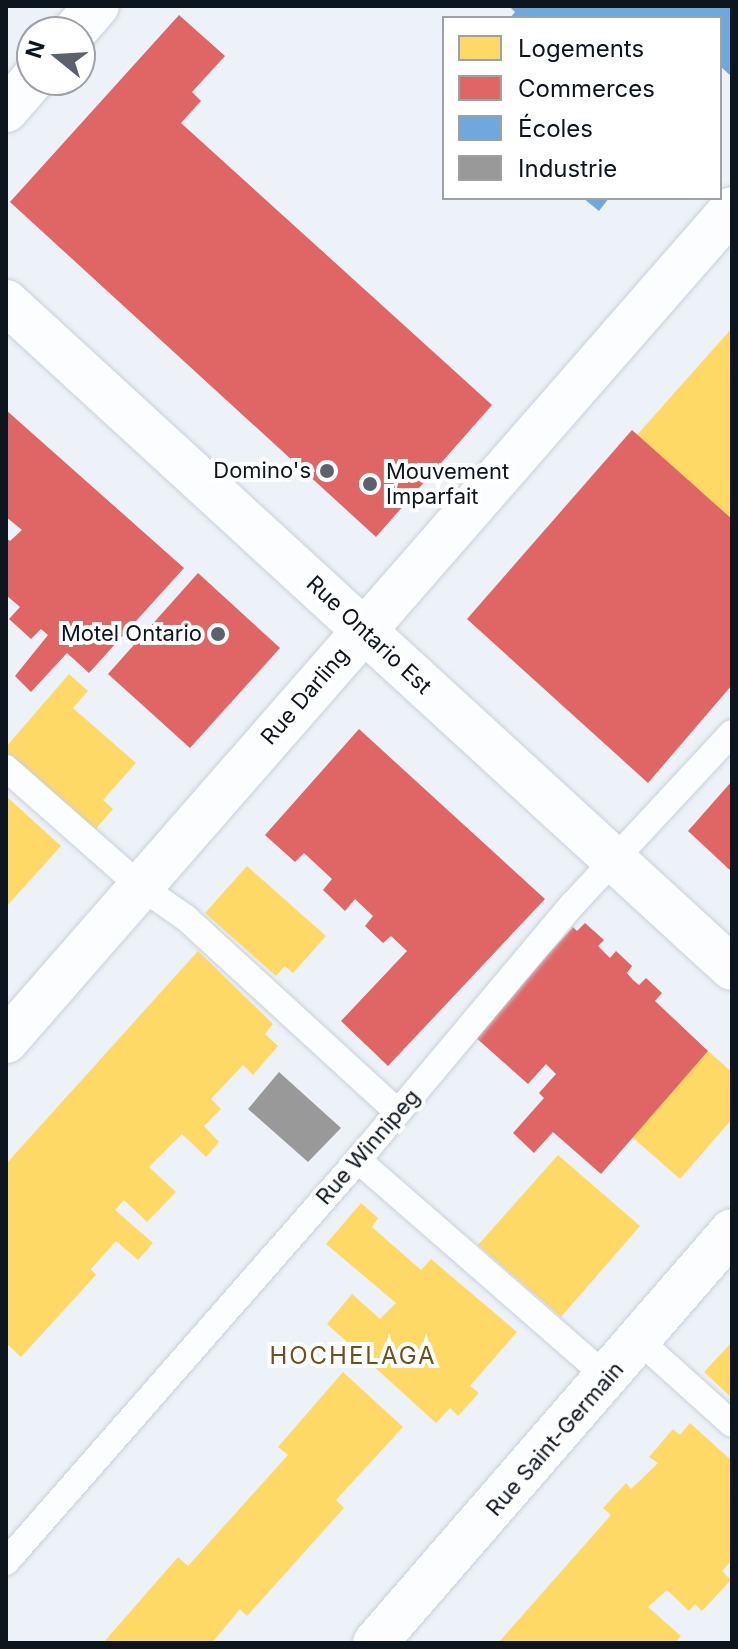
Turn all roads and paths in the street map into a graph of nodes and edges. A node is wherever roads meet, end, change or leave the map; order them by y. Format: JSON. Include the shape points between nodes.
{"nodes":[{"id":1,"x":732,"y":209,"type":"edge"},
{"id":2,"x":6,"y":302,"type":"edge"},
{"id":3,"x":363,"y":629,"type":"junction"},
{"id":4,"x":732,"y":733,"type":"edge"},
{"id":5,"x":6,"y":768,"type":"edge"},
{"id":6,"x":615,"y":861,"type":"junction"},
{"id":7,"x":140,"y":886,"type":"junction"},
{"id":8,"x":732,"y":968,"type":"edge"},
{"id":9,"x":6,"y":1041,"type":"edge"},
{"id":10,"x":398,"y":1112,"type":"junction"},
{"id":11,"x":358,"y":1160,"type":"junction"},
{"id":12,"x":732,"y":1231,"type":"edge"},
{"id":13,"x":641,"y":1342,"type":"junction"},
{"id":14,"x":608,"y":1378,"type":"junction"},
{"id":15,"x":732,"y":1424,"type":"edge"},
{"id":16,"x":6,"y":1562,"type":"edge"},
{"id":17,"x":375,"y":1643,"type":"edge"}],
"edges":[{"from":1,"to":3,"type":"street","name":"Rue Darling"},
{"from":2,"to":3,"type":"street","name":"Rue Ontario Est"},
{"from":3,"to":6,"type":"street","name":"Rue Ontario Est"},
{"from":3,"to":7,"type":"street","name":"Rue Darling"},
{"from":4,"to":6,"type":"lane","name":"Rue Winnipeg"},
{"from":5,"to":7,"type":"lane"},
{"from":6,"to":8,"type":"street","name":"Rue Ontario Est"},
{"from":6,"to":10,"type":"lane","name":"Rue Winnipeg"},
{"from":7,"to":9,"type":"street","name":"Rue Darling"},
{"from":7,"to":10,"type":"lane","via":[[186,918]]},
{"from":10,"to":11,"type":"lane","name":"Rue Winnipeg"},
{"from":11,"to":14,"type":"lane"},
{"from":11,"to":16,"type":"lane","name":"Rue Winnipeg"},
{"from":12,"to":13,"type":"street","name":"Rue Saint-Germain"},
{"from":13,"to":14,"type":"street","name":"Rue Saint-Germain"},
{"from":13,"to":15,"type":"lane"},
{"from":14,"to":17,"type":"street","name":"Rue Saint-Germain"}]}
